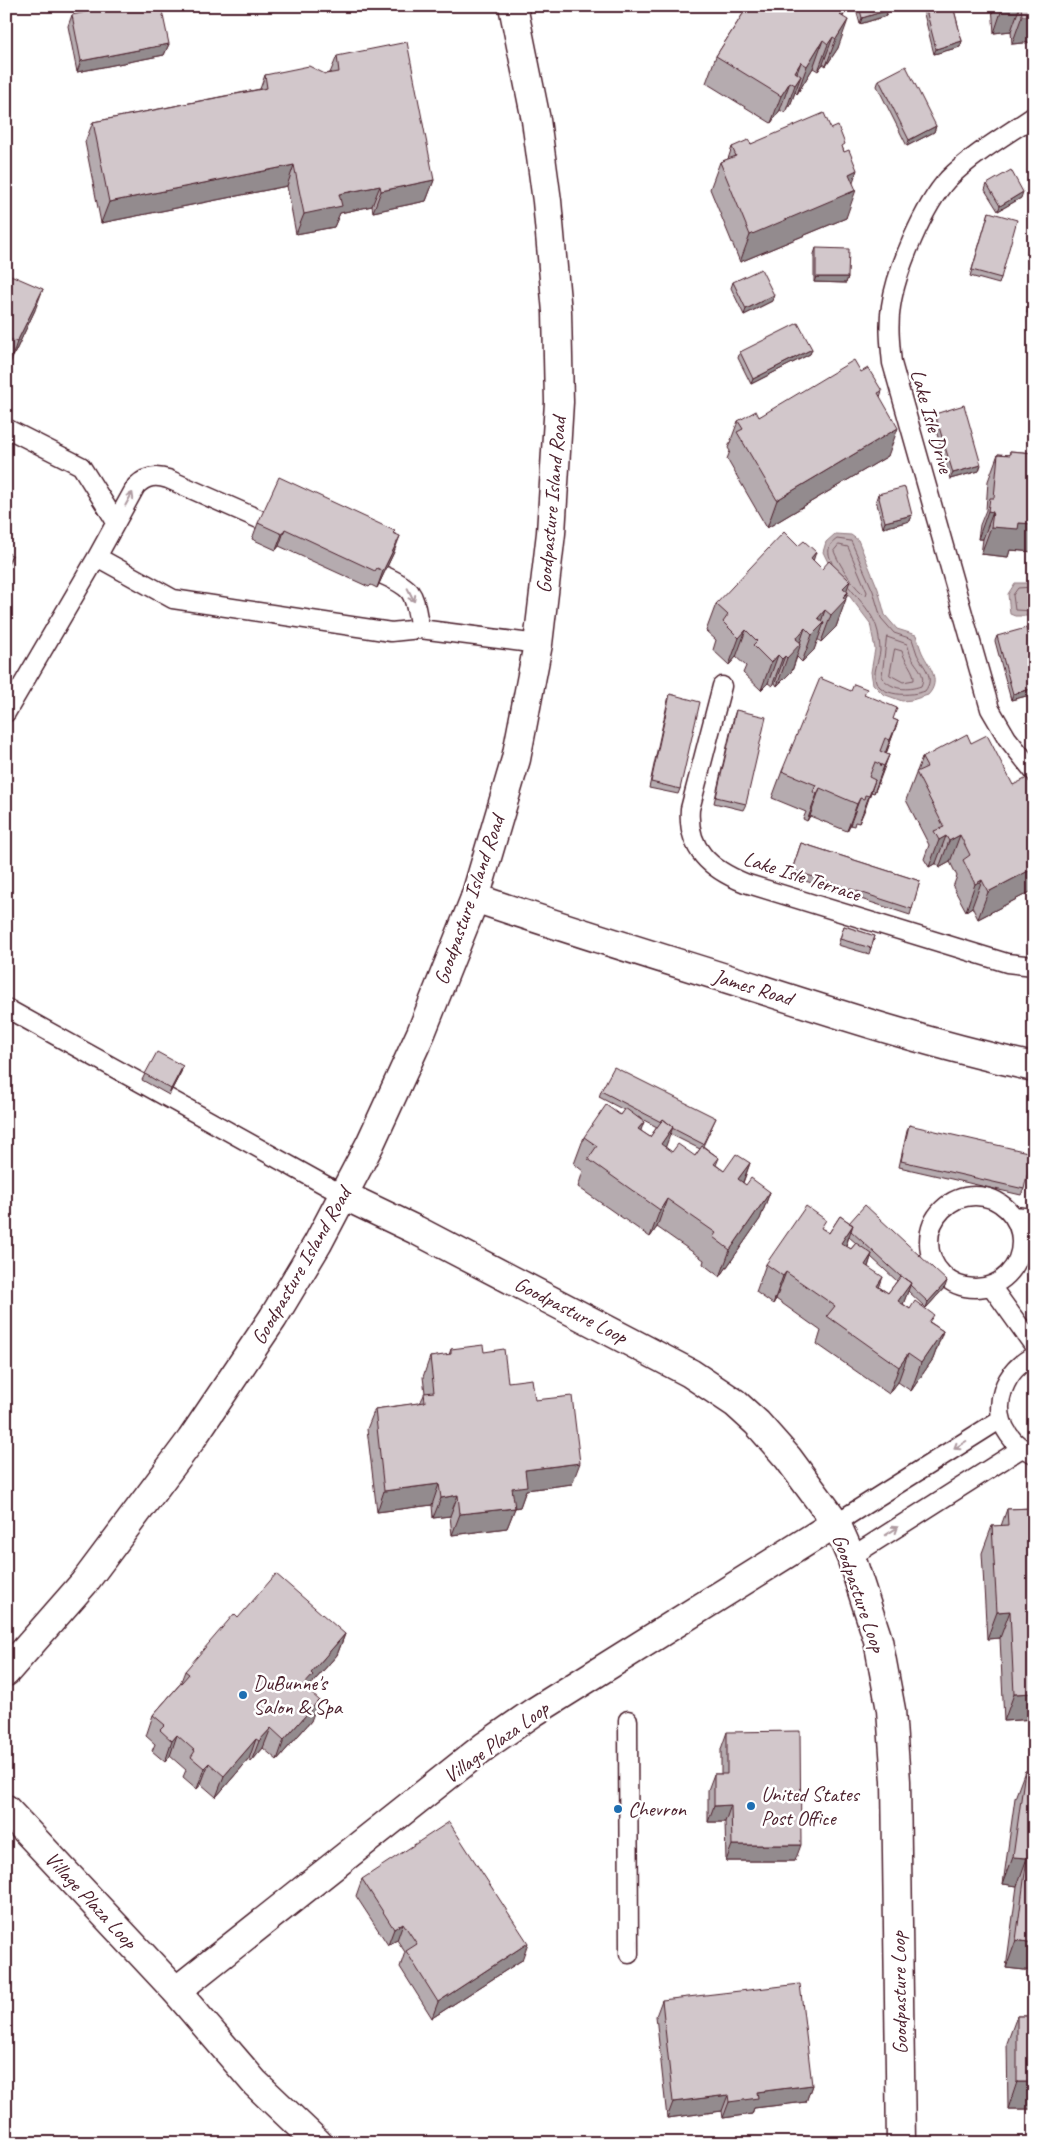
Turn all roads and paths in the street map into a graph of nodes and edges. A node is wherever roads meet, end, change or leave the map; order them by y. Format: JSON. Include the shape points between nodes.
{"nodes":[{"id":1,"x":513,"y":6,"type":"edge"},
{"id":2,"x":1034,"y":116,"type":"edge"},
{"id":3,"x":6,"y":428,"type":"edge"},
{"id":4,"x":261,"y":520,"type":"edge"},
{"id":5,"x":116,"y":522,"type":"junction"},
{"id":6,"x":97,"y":557,"type":"junction"},
{"id":7,"x":383,"y":575,"type":"edge"},
{"id":8,"x":420,"y":629,"type":"junction"},
{"id":9,"x":538,"y":644,"type":"junction"},
{"id":10,"x":722,"y":686,"type":"dead end"},
{"id":11,"x":6,"y":713,"type":"edge"},
{"id":12,"x":1034,"y":772,"type":"edge"},
{"id":13,"x":475,"y":898,"type":"junction"},
{"id":14,"x":1034,"y":966,"type":"edge"},
{"id":15,"x":6,"y":1008,"type":"edge"},
{"id":16,"x":1034,"y":1067,"type":"edge"},
{"id":17,"x":343,"y":1195,"type":"junction"},
{"id":18,"x":1014,"y":1216,"type":"junction"},
{"id":19,"x":1034,"y":1218,"type":"edge"},
{"id":20,"x":991,"y":1286,"type":"junction"},
{"id":21,"x":1034,"y":1346,"type":"edge"},
{"id":22,"x":1034,"y":1356,"type":"edge"},
{"id":23,"x":1001,"y":1418,"type":"junction"},
{"id":24,"x":1028,"y":1451,"type":"edge"},
{"id":25,"x":836,"y":1523,"type":"junction"},
{"id":26,"x":851,"y":1557,"type":"junction"},
{"id":27,"x":6,"y":1672,"type":"edge"},
{"id":28,"x":628,"y":1720,"type":"dead end"},
{"id":29,"x":6,"y":1809,"type":"edge"},
{"id":30,"x":629,"y":1954,"type":"dead end"},
{"id":31,"x":176,"y":1991,"type":"junction"},
{"id":32,"x":318,"y":2143,"type":"edge"},
{"id":33,"x":901,"y":2143,"type":"edge"}],
"edges":[{"from":1,"to":9,"type":"street","name":"Goodpasture Island Road","via":[[536,120],[547,201],[556,312],[559,402],[551,533]]},
{"from":2,"to":12,"type":"lane","name":"Lake Isle Drive","via":[[968,162],[938,192],[918,227],[902,266],[889,324],[892,363],[990,708],[1007,738]]},
{"from":3,"to":5,"type":"lane","via":[[81,466]]},
{"from":5,"to":4,"type":"lane","one_way":true,"via":[[136,486],[142,480],[160,476]]},
{"from":5,"to":6,"type":"lane"},
{"from":6,"to":8,"type":"lane","via":[[174,599],[391,632]]},
{"from":6,"to":11,"type":"lane"},
{"from":7,"to":8,"type":"lane","one_way":true,"via":[[408,588]]},
{"from":8,"to":9,"type":"lane"},
{"from":9,"to":13,"type":"street","name":"Goodpasture Island Road","via":[[516,759]]},
{"from":10,"to":14,"type":"lane","name":"Lake Isle Terrace","via":[[690,809],[690,830],[704,856],[724,873],[745,883],[1007,963]]},
{"from":13,"to":16,"type":"street","name":"James Road","via":[[852,1018]]},
{"from":13,"to":17,"type":"street","name":"Goodpasture Island Road","via":[[421,1033]]},
{"from":15,"to":17,"type":"lane"},
{"from":17,"to":25,"type":"street","name":"Goodpasture Loop","via":[[690,1373],[735,1403],[757,1423],[788,1458]]},
{"from":17,"to":27,"type":"street","name":"Goodpasture Island Road","via":[[273,1318],[191,1440],[84,1583]]},
{"from":18,"to":19,"type":"lane"},
{"from":18,"to":20,"type":"lane","via":[[1020,1231],[1021,1250],[1016,1266],[1006,1278]]},
{"from":18,"to":20,"type":"lane","via":[[1002,1204],[988,1197],[972,1196],[942,1208],[929,1234],[929,1250],[934,1265],[944,1278],[958,1286],[976,1290]]},
{"from":20,"to":21,"type":"lane"},
{"from":22,"to":23,"type":"lane","via":[[1022,1361],[1005,1382],[1000,1400]]},
{"from":23,"to":24,"type":"lane","via":[[1008,1435]]},
{"from":23,"to":25,"type":"lane","one_way":true},
{"from":26,"to":24,"type":"lane","one_way":true},
{"from":25,"to":26,"type":"street","name":"Goodpasture Loop"},
{"from":25,"to":31,"type":"street","name":"Village Plaza Loop","via":[[534,1712],[486,1746]]},
{"from":26,"to":33,"type":"street","name":"Goodpasture Loop","via":[[878,1640],[891,1710],[896,1781]]},
{"from":28,"to":30,"type":"lane"},
{"from":29,"to":31,"type":"street","name":"Village Plaza Loop"},
{"from":31,"to":32,"type":"street","name":"Village Plaza Loop","via":[[255,2083]]}]}
